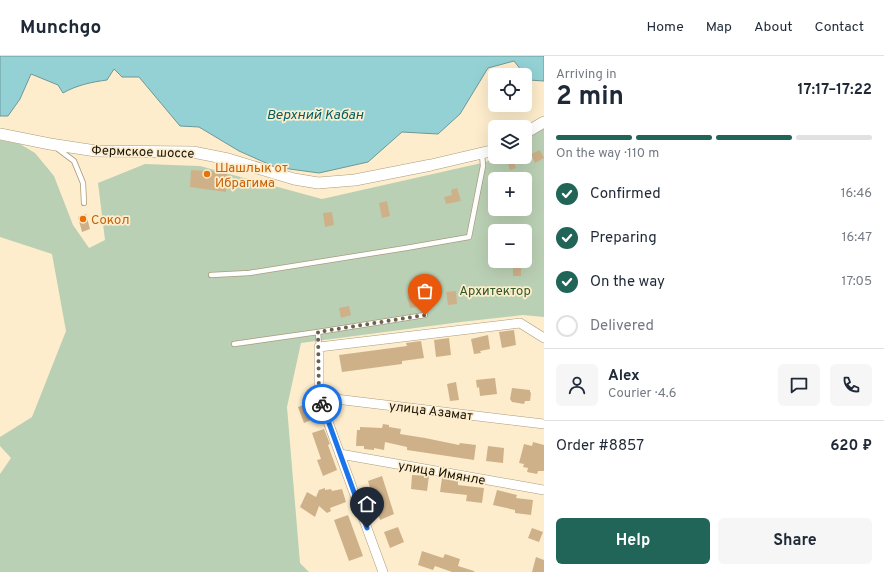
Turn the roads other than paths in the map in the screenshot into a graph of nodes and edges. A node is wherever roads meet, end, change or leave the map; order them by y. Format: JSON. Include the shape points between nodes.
{"nodes":[{"id":1,"x":544,"y":122,"type":"edge"},
{"id":2,"x":532,"y":129,"type":"edge"},
{"id":3,"x":0,"y":134,"type":"edge"},
{"id":4,"x":53,"y":145,"type":"junction"},
{"id":5,"x":488,"y":152,"type":"edge"},
{"id":6,"x":482,"y":154,"type":"junction"},
{"id":7,"x":84,"y":203,"type":"dead end"},
{"id":8,"x":211,"y":275,"type":"dead end"},
{"id":9,"x":425,"y":315,"type":"dead end"},
{"id":10,"x":318,"y":332,"type":"junction"},
{"id":11,"x":544,"y":338,"type":"edge"},
{"id":12,"x":234,"y":344,"type":"dead end"},
{"id":13,"x":319,"y":347,"type":"junction"},
{"id":14,"x":319,"y":396,"type":"junction"},
{"id":15,"x":544,"y":424,"type":"edge"},
{"id":16,"x":340,"y":454,"type":"junction"},
{"id":17,"x":544,"y":490,"type":"edge"},
{"id":18,"x":383,"y":572,"type":"edge"}],
"edges":[{"from":1,"to":2,"type":"street"},
{"from":3,"to":4,"type":"street","name":"Фермское шоссе"},
{"from":4,"to":6,"type":"street","name":"Фермское шоссе","via":[[96,151],[193,152],[318,183],[355,180]]},
{"from":4,"to":7,"type":"lane","via":[[74,161],[83,183]]},
{"from":5,"to":6,"type":"street","name":"Фермское шоссе"},
{"from":6,"to":8,"type":"lane","via":[[483,166],[468,237],[249,272]]},
{"from":9,"to":10,"type":"lane"},
{"from":10,"to":12,"type":"lane"},
{"from":10,"to":13,"type":"lane"},
{"from":11,"to":13,"type":"street","via":[[520,323]]},
{"from":13,"to":14,"type":"street"},
{"from":14,"to":15,"type":"street","name":"улица Азамат"},
{"from":14,"to":16,"type":"street"},
{"from":16,"to":17,"type":"street","name":"улица Имянле"},
{"from":16,"to":18,"type":"street"}]}
